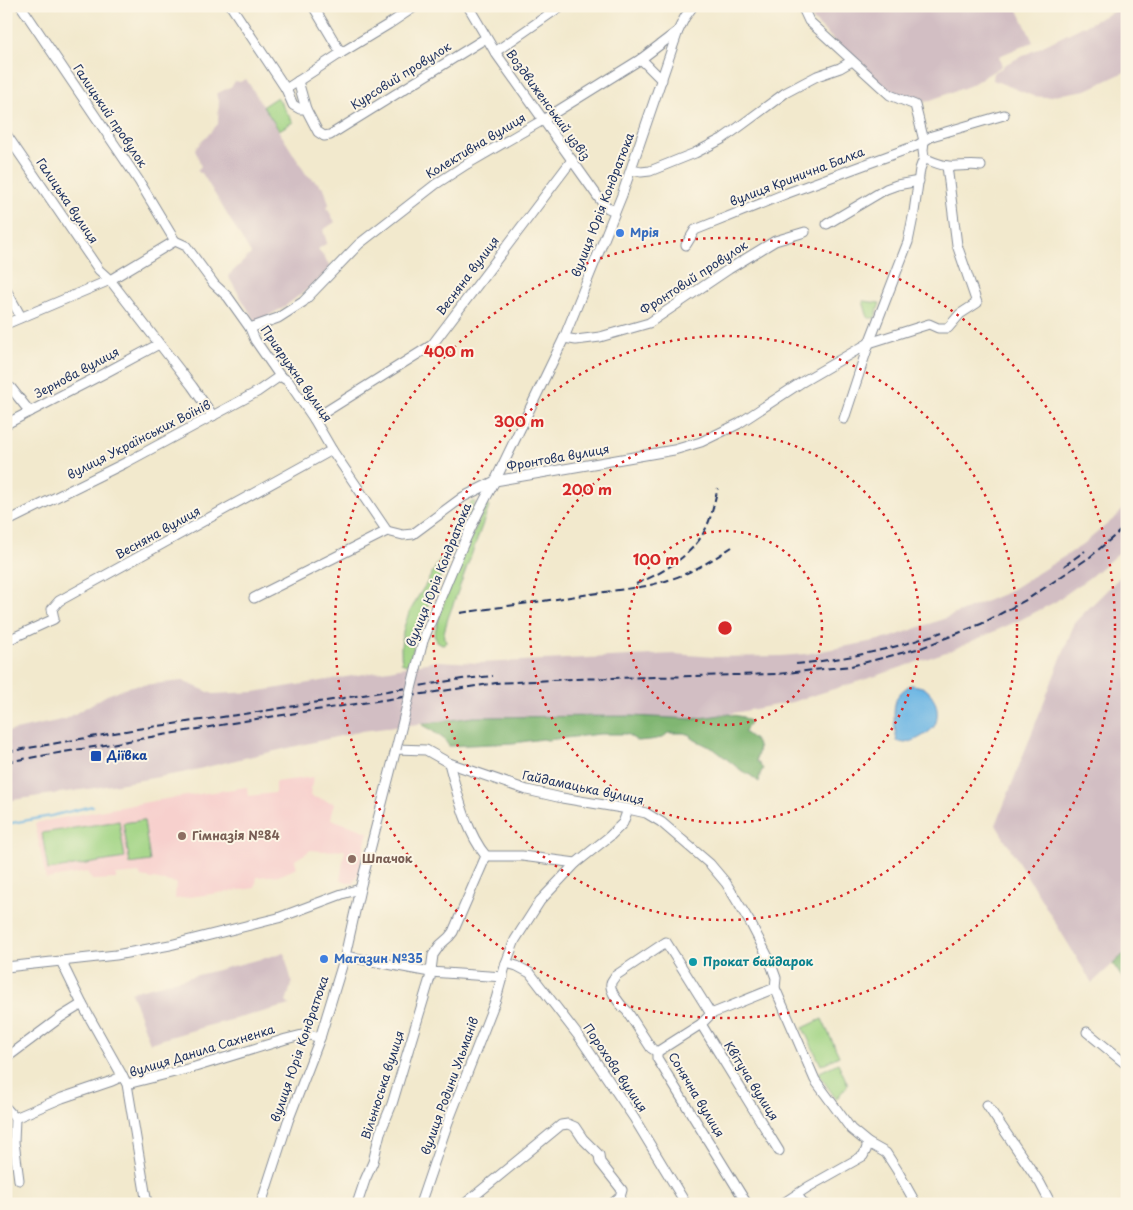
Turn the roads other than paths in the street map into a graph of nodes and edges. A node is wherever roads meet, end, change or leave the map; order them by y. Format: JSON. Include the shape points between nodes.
{"nodes":[{"id":1,"x":21,"y":6,"type":"edge"},
{"id":2,"x":231,"y":6,"type":"edge"},
{"id":3,"x":313,"y":6,"type":"edge"},
{"id":4,"x":416,"y":6,"type":"edge"},
{"id":5,"x":468,"y":6,"type":"edge"},
{"id":6,"x":561,"y":6,"type":"edge"},
{"id":7,"x":693,"y":6,"type":"edge"},
{"id":8,"x":802,"y":6,"type":"edge"},
{"id":9,"x":678,"y":31,"type":"junction"},
{"id":10,"x":486,"y":38,"type":"junction"},
{"id":11,"x":495,"y":52,"type":"junction"},
{"id":12,"x":341,"y":53,"type":"junction"},
{"id":13,"x":641,"y":59,"type":"junction"},
{"id":14,"x":852,"y":61,"type":"junction"},
{"id":15,"x":662,"y":80,"type":"junction"},
{"id":16,"x":298,"y":81,"type":"junction"},
{"id":17,"x":286,"y":89,"type":"junction"},
{"id":18,"x":306,"y":109,"type":"junction"},
{"id":19,"x":1004,"y":115,"type":"dead end"},
{"id":20,"x":543,"y":120,"type":"junction"},
{"id":21,"x":6,"y":134,"type":"edge"},
{"id":22,"x":924,"y":141,"type":"junction"},
{"id":23,"x":924,"y":158,"type":"junction"},
{"id":24,"x":572,"y":160,"type":"junction"},
{"id":25,"x":947,"y":166,"type":"junction"},
{"id":26,"x":981,"y":166,"type":"dead end"},
{"id":27,"x":632,"y":170,"type":"junction"},
{"id":28,"x":919,"y":181,"type":"junction"},
{"id":29,"x":615,"y":211,"type":"junction"},
{"id":30,"x":826,"y":224,"type":"dead end"},
{"id":31,"x":805,"y":232,"type":"dead end"},
{"id":32,"x":175,"y":241,"type":"junction"},
{"id":33,"x":686,"y":246,"type":"dead end"},
{"id":34,"x":110,"y":280,"type":"junction"},
{"id":35,"x":6,"y":290,"type":"edge"},
{"id":36,"x":22,"y":317,"type":"junction"},
{"id":37,"x":6,"y":324,"type":"edge"},
{"id":38,"x":250,"y":328,"type":"junction"},
{"id":39,"x":564,"y":338,"type":"junction"},
{"id":40,"x":869,"y":343,"type":"junction"},
{"id":41,"x":159,"y":344,"type":"junction"},
{"id":42,"x":280,"y":376,"type":"junction"},
{"id":43,"x":6,"y":386,"type":"edge"},
{"id":44,"x":30,"y":412,"type":"junction"},
{"id":45,"x":213,"y":416,"type":"junction"},
{"id":46,"x":314,"y":419,"type":"junction"},
{"id":47,"x":844,"y":419,"type":"dead end"},
{"id":48,"x":6,"y":424,"type":"edge"},
{"id":49,"x":332,"y":450,"type":"junction"},
{"id":50,"x":495,"y":481,"type":"junction"},
{"id":51,"x":6,"y":522,"type":"edge"},
{"id":52,"x":387,"y":531,"type":"junction"},
{"id":53,"x":254,"y":598,"type":"dead end"},
{"id":54,"x":6,"y":641,"type":"edge"},
{"id":55,"x":396,"y":749,"type":"junction"},
{"id":56,"x":449,"y":763,"type":"junction"},
{"id":57,"x":628,"y":809,"type":"junction"},
{"id":58,"x":486,"y":856,"type":"junction"},
{"id":59,"x":576,"y":863,"type":"junction"},
{"id":60,"x":360,"y":889,"type":"junction"},
{"id":61,"x":345,"y":956,"type":"junction"},
{"id":62,"x":61,"y":961,"type":"junction"},
{"id":63,"x":506,"y":963,"type":"junction"},
{"id":64,"x":6,"y":967,"type":"edge"},
{"id":65,"x":430,"y":972,"type":"junction"},
{"id":66,"x":503,"y":977,"type":"junction"},
{"id":67,"x":775,"y":988,"type":"junction"},
{"id":68,"x":82,"y":1004,"type":"junction"},
{"id":69,"x":711,"y":1014,"type":"junction"},
{"id":70,"x":701,"y":1024,"type":"junction"},
{"id":71,"x":1087,"y":1032,"type":"dead end"},
{"id":72,"x":320,"y":1038,"type":"junction"},
{"id":73,"x":657,"y":1052,"type":"junction"},
{"id":74,"x":6,"y":1058,"type":"edge"},
{"id":75,"x":1127,"y":1066,"type":"edge"},
{"id":76,"x":125,"y":1080,"type":"junction"},
{"id":77,"x":987,"y":1105,"type":"dead end"},
{"id":78,"x":6,"y":1108,"type":"edge"},
{"id":79,"x":15,"y":1118,"type":"junction"},
{"id":80,"x":868,"y":1143,"type":"junction"},
{"id":81,"x":779,"y":1151,"type":"dead end"},
{"id":82,"x":20,"y":1180,"type":"dead end"},
{"id":83,"x":797,"y":1195,"type":"junction"},
{"id":84,"x":147,"y":1204,"type":"edge"},
{"id":85,"x":261,"y":1204,"type":"edge"},
{"id":86,"x":357,"y":1204,"type":"edge"},
{"id":87,"x":420,"y":1204,"type":"edge"},
{"id":88,"x":469,"y":1204,"type":"edge"},
{"id":89,"x":612,"y":1204,"type":"edge"},
{"id":90,"x":686,"y":1204,"type":"edge"},
{"id":91,"x":747,"y":1204,"type":"edge"},
{"id":92,"x":782,"y":1204,"type":"edge"},
{"id":93,"x":804,"y":1204,"type":"edge"},
{"id":94,"x":916,"y":1204,"type":"edge"},
{"id":95,"x":1051,"y":1204,"type":"edge"}],
"edges":[{"from":1,"to":32,"type":"street","name":"Галицький провулок","via":[[139,181]]},
{"from":2,"to":17,"type":"street"},
{"from":3,"to":12,"type":"street"},
{"from":4,"to":12,"type":"street"},
{"from":5,"to":10,"type":"street","name":"Воздвиженський узвіз"},
{"from":6,"to":11,"type":"street"},
{"from":7,"to":9,"type":"street","name":"вулиця Юрія Кондратюка"},
{"from":8,"to":14,"type":"street","via":[[809,21]]},
{"from":9,"to":13,"type":"street","name":"Колективна вулиця"},
{"from":9,"to":15,"type":"street","name":"вулиця Юрія Кондратюка"},
{"from":10,"to":11,"type":"street","name":"Воздвиженський узвіз"},
{"from":10,"to":18,"type":"street","name":"Курсовий провулок","via":[[330,134],[324,136],[318,132]]},
{"from":11,"to":20,"type":"street","name":"Воздвиженський узвіз"},
{"from":12,"to":16,"type":"street"},
{"from":13,"to":15,"type":"street"},
{"from":13,"to":20,"type":"street","name":"Колективна вулиця"},
{"from":14,"to":22,"type":"street","via":[[890,95],[915,105]]},
{"from":14,"to":27,"type":"street","via":[[785,93],[722,139],[695,153],[650,172]]},
{"from":15,"to":27,"type":"street","name":"вулиця Юрія Кондратюка"},
{"from":16,"to":17,"type":"street"},
{"from":16,"to":18,"type":"street"},
{"from":17,"to":18,"type":"street","via":[[293,105]]},
{"from":19,"to":22,"type":"street","name":"вулиця Кринична Балка"},
{"from":20,"to":24,"type":"street","name":"Воздвиженський узвіз"},
{"from":20,"to":38,"type":"street","name":"Колективна вулиця","via":[[436,184],[359,244],[303,302],[278,318]]},
{"from":21,"to":34,"type":"street","name":"Галицька вулиця","via":[[99,270]]},
{"from":22,"to":23,"type":"street"},
{"from":22,"to":33,"type":"street","name":"вулиця Кринична Балка","via":[[695,230]]},
{"from":23,"to":25,"type":"street"},
{"from":23,"to":28,"type":"street"},
{"from":24,"to":29,"type":"street","name":"Воздвиженський узвіз","via":[[601,201]]},
{"from":24,"to":46,"type":"street","name":"Весняна вулиця","via":[[432,345]]},
{"from":25,"to":26,"type":"street"},
{"from":25,"to":40,"type":"street","name":"Фронтова вулиця","via":[[957,245],[977,303],[960,314],[948,328],[929,324]]},
{"from":27,"to":29,"type":"street","name":"вулиця Юрія Кондратюка"},
{"from":28,"to":30,"type":"street","via":[[886,189]]},
{"from":28,"to":40,"type":"street","via":[[908,242]]},
{"from":29,"to":39,"type":"street","name":"вулиця Юрія Кондратюка"},
{"from":31,"to":39,"type":"street","name":"Фронтовий провулок","via":[[775,240],[649,323],[600,337]]},
{"from":32,"to":34,"type":"street"},
{"from":32,"to":38,"type":"street","name":"Прияружна вулиця","via":[[186,246]]},
{"from":34,"to":36,"type":"street"},
{"from":34,"to":41,"type":"street","name":"Галицька вулиця"},
{"from":35,"to":36,"type":"street"},
{"from":36,"to":37,"type":"street"},
{"from":38,"to":42,"type":"street","name":"Прияружна вулиця"},
{"from":39,"to":50,"type":"street","name":"вулиця Юрія Кондратюка"},
{"from":40,"to":47,"type":"street"},
{"from":40,"to":50,"type":"street","name":"Фронтова вулиця","via":[[738,424],[701,442],[674,450]]},
{"from":41,"to":44,"type":"street","name":"Зернова вулиця"},
{"from":41,"to":45,"type":"street","name":"Галицька вулиця"},
{"from":42,"to":45,"type":"street","name":"вулиця Українських Воїнів"},
{"from":42,"to":46,"type":"street","name":"Прияружна вулиця","via":[[288,381]]},
{"from":43,"to":44,"type":"street"},
{"from":44,"to":48,"type":"street","name":"Зернова вулиця"},
{"from":45,"to":51,"type":"street","name":"вулиця Українських Воїнів"},
{"from":46,"to":49,"type":"street","name":"Прияружна вулиця"},
{"from":49,"to":52,"type":"street","name":"Прияружна вулиця"},
{"from":49,"to":54,"type":"street","name":"Весняна вулиця","via":[[59,601],[52,609],[54,619]]},
{"from":50,"to":52,"type":"street","name":"Фронтова вулиця","via":[[463,497],[413,534]]},
{"from":50,"to":55,"type":"street","name":"вулиця Юрія Кондратюка","bridge":true,"via":[[453,567],[423,641]]},
{"from":52,"to":53,"type":"street"},
{"from":55,"to":56,"type":"street","name":"Гайдамацька вулиця","via":[[426,750]]},
{"from":55,"to":60,"type":"street","name":"вулиця Юрія Кондратюка"},
{"from":56,"to":57,"type":"street","name":"Гайдамацька вулиця","via":[[527,790]]},
{"from":56,"to":58,"type":"street","via":[[462,807],[478,847]]},
{"from":57,"to":59,"type":"street","name":"вулиця Родини Ульманів","via":[[623,823]]},
{"from":57,"to":67,"type":"street","name":"Гайдамацька вулиця","via":[[646,813],[661,822],[710,864],[726,883],[769,959],[776,978]]},
{"from":58,"to":59,"type":"street","via":[[522,856]]},
{"from":58,"to":65,"type":"street","name":"Вільнюська вулиця","via":[[453,932],[433,955]]},
{"from":59,"to":63,"type":"street","name":"вулиця Родини Ульманів","via":[[540,901],[515,940]]},
{"from":60,"to":61,"type":"street","name":"вулиця Юрія Кондратюка"},
{"from":60,"to":62,"type":"street","via":[[238,929],[170,945]]},
{"from":61,"to":65,"type":"street"},
{"from":61,"to":72,"type":"street","name":"вулиця Юрія Кондратюка"},
{"from":62,"to":64,"type":"street"},
{"from":62,"to":68,"type":"street"},
{"from":63,"to":66,"type":"street","name":"вулиця Родини Ульманів"},
{"from":63,"to":90,"type":"street","name":"Порохова вулиця","via":[[530,973],[580,1038]]},
{"from":65,"to":66,"type":"street"},
{"from":65,"to":86,"type":"street","name":"Вільнюська вулиця","via":[[392,1104]]},
{"from":66,"to":87,"type":"street","name":"вулиця Родини Ульманів"},
{"from":67,"to":69,"type":"street"},
{"from":67,"to":80,"type":"street","name":"Гайдамацька вулиця","via":[[815,1080],[851,1129]]},
{"from":68,"to":74,"type":"street"},
{"from":68,"to":76,"type":"street"},
{"from":69,"to":70,"type":"street"},
{"from":69,"to":73,"type":"street","name":"Сонячна вулиця","via":[[666,942],[615,976],[610,983],[611,989]]},
{"from":70,"to":73,"type":"street"},
{"from":70,"to":81,"type":"street","name":"Квітуча вулиця"},
{"from":71,"to":75,"type":"street"},
{"from":72,"to":76,"type":"street","name":"вулиця Данила Сахненка","via":[[306,1034],[195,1066]]},
{"from":72,"to":85,"type":"street","name":"вулиця Юрія Кондратюка"},
{"from":73,"to":91,"type":"street","name":"Сонячна вулиця","via":[[657,1058]]},
{"from":76,"to":79,"type":"street","name":"вулиця Данила Сахненка","via":[[119,1078]]},
{"from":76,"to":84,"type":"street","name":"вулиця Данила Сахненка"},
{"from":77,"to":95,"type":"street"},
{"from":78,"to":79,"type":"street"},
{"from":79,"to":82,"type":"street","via":[[14,1142]]},
{"from":80,"to":83,"type":"street","via":[[863,1156]]},
{"from":80,"to":94,"type":"street","name":"Гайдамацька вулиця","via":[[886,1153]]},
{"from":83,"to":92,"type":"street"},
{"from":83,"to":93,"type":"street"},
{"from":88,"to":89,"type":"street","via":[[467,1202],[561,1125],[568,1124],[575,1127],[599,1155],[600,1162],[622,1190],[620,1198]]}]}
